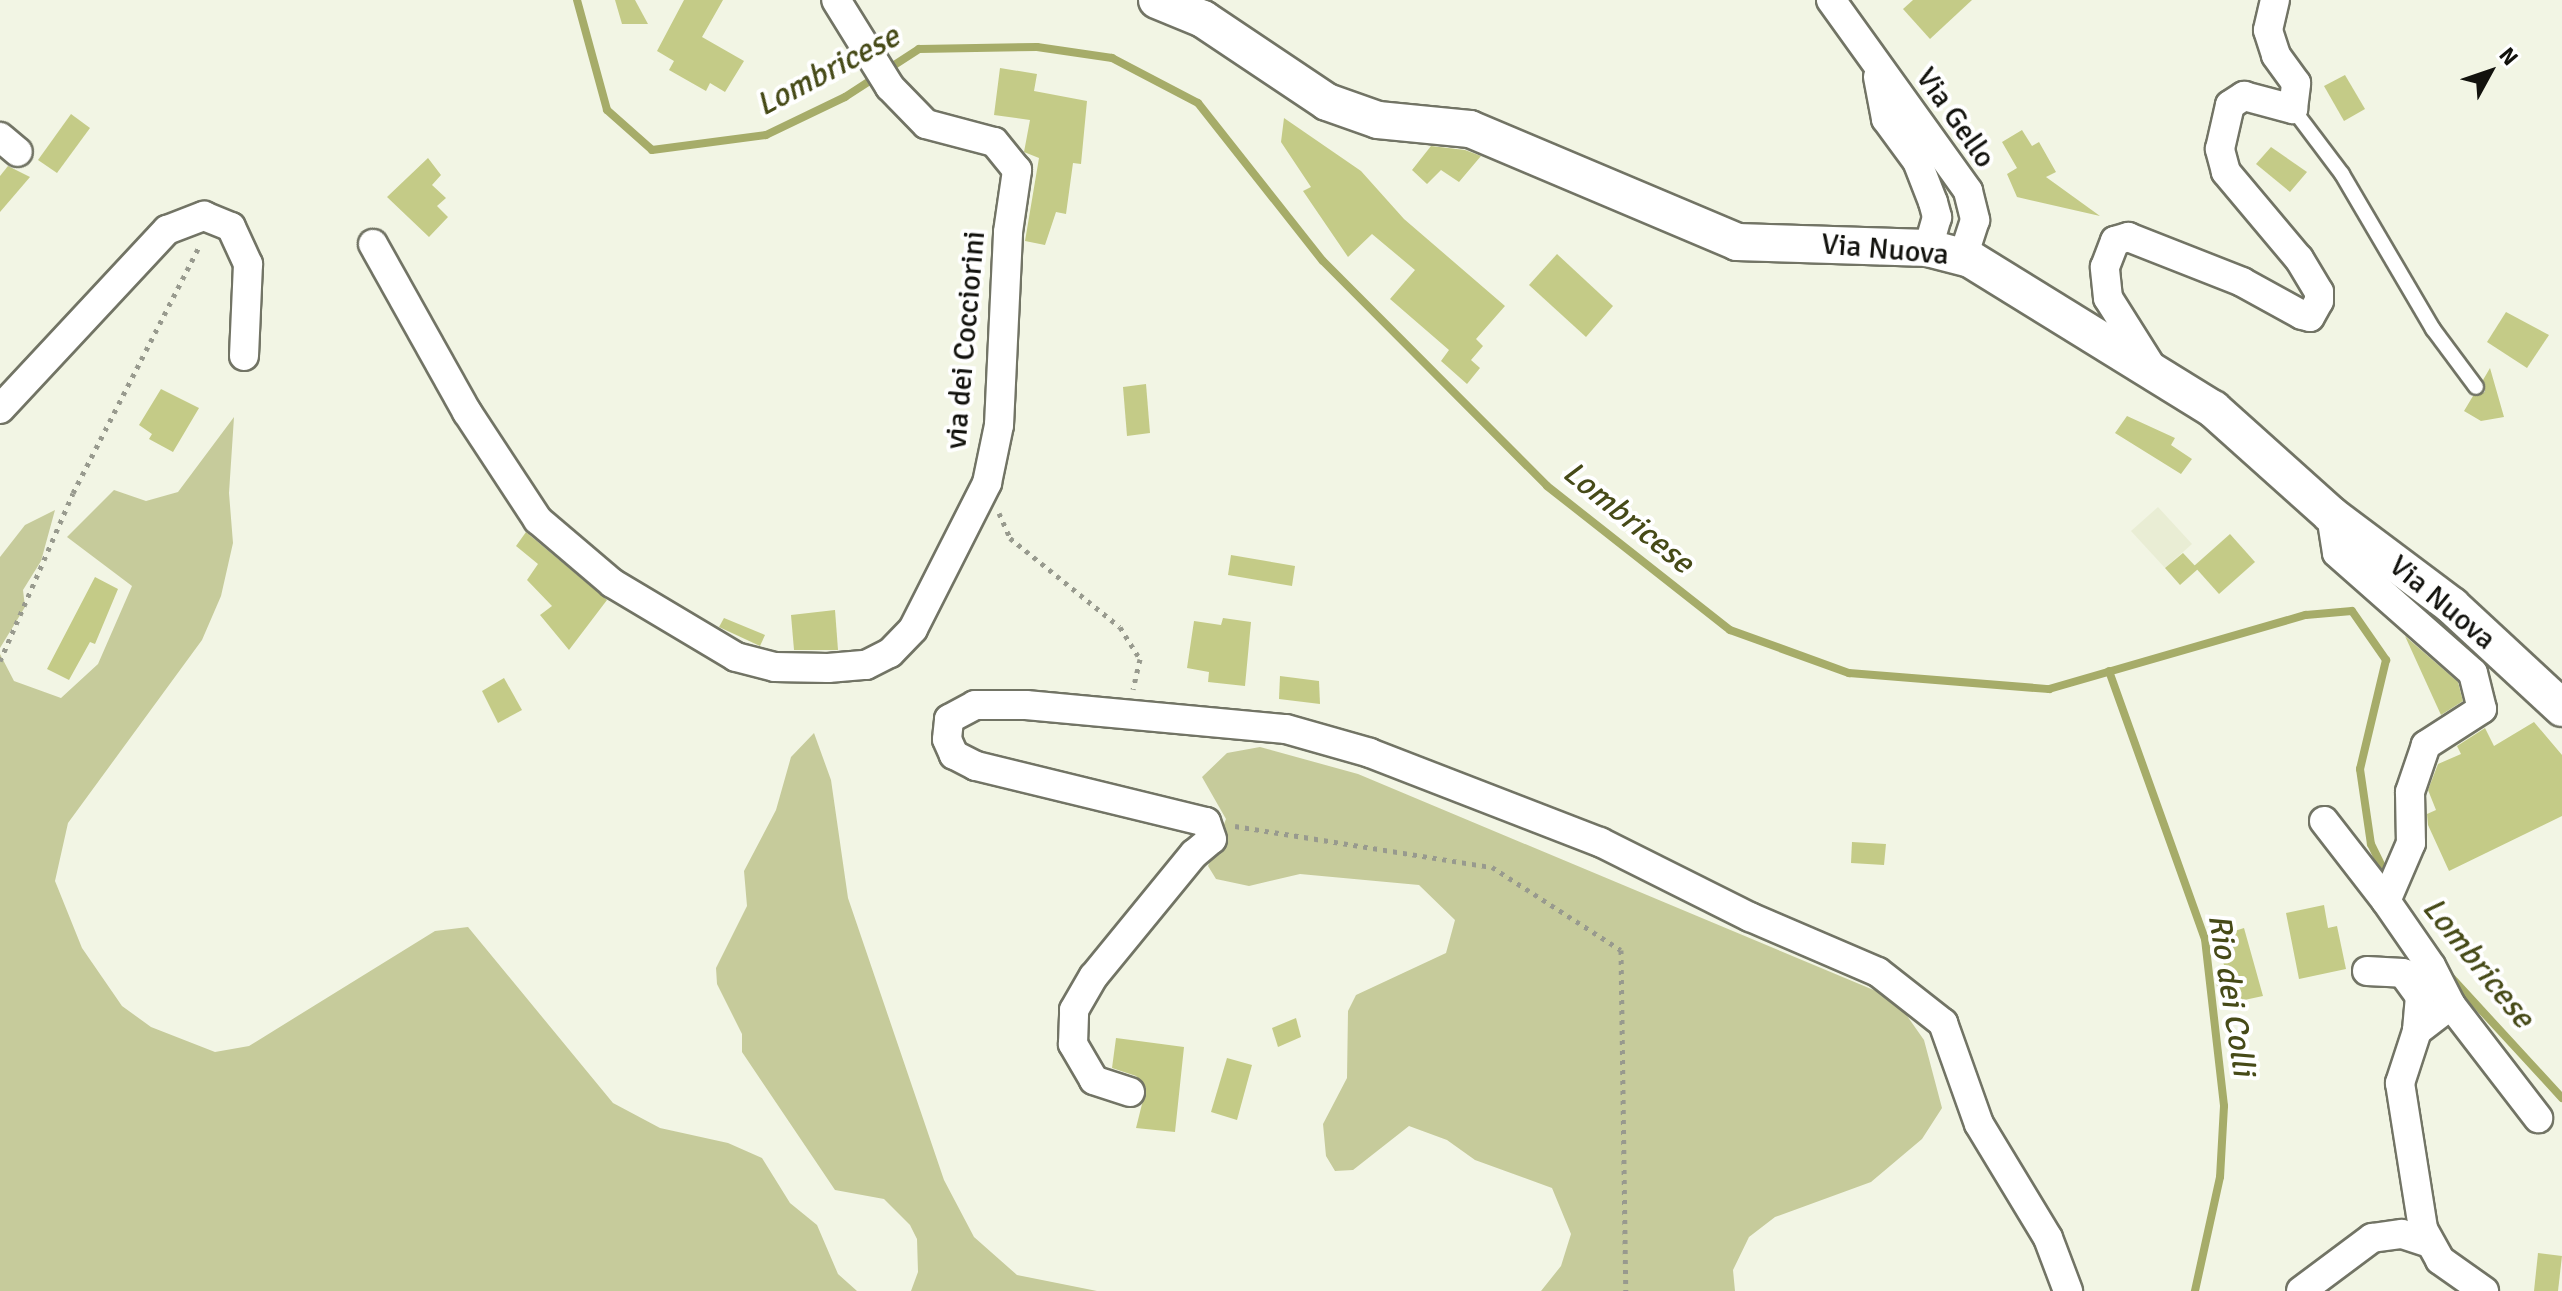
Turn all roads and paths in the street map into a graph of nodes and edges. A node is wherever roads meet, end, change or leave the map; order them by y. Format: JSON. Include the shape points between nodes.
{"nodes":[{"id":1,"x":836,"y":0,"type":"edge"},
{"id":2,"x":1157,"y":0,"type":"edge"},
{"id":3,"x":1831,"y":0,"type":"edge"},
{"id":4,"x":2275,"y":0,"type":"edge"},
{"id":5,"x":1878,"y":68,"type":"junction"},
{"id":6,"x":2293,"y":109,"type":"junction"},
{"id":7,"x":213,"y":219,"type":"junction"},
{"id":8,"x":373,"y":244,"type":"dead end"},
{"id":9,"x":1928,"y":248,"type":"junction"},
{"id":10,"x":1963,"y":256,"type":"junction"},
{"id":11,"x":244,"y":356,"type":"dead end"},
{"id":12,"x":2154,"y":371,"type":"junction"},
{"id":13,"x":2476,"y":387,"type":"dead end"},
{"id":14,"x":0,"y":409,"type":"edge"},
{"id":15,"x":987,"y":483,"type":"junction"},
{"id":16,"x":2331,"y":515,"type":"junction"},
{"id":17,"x":0,"y":661,"type":"edge"},
{"id":18,"x":2562,"y":708,"type":"edge"},
{"id":19,"x":1112,"y":713,"type":"junction"},
{"id":20,"x":2324,"y":821,"type":"dead end"},
{"id":21,"x":1206,"y":822,"type":"junction"},
{"id":22,"x":2386,"y":901,"type":"junction"},
{"id":23,"x":2367,"y":971,"type":"dead end"},
{"id":24,"x":2451,"y":1005,"type":"junction"},
{"id":25,"x":2417,"y":1031,"type":"junction"},
{"id":26,"x":1130,"y":1092,"type":"dead end"},
{"id":27,"x":2538,"y":1118,"type":"dead end"},
{"id":28,"x":2429,"y":1243,"type":"junction"},
{"id":29,"x":1626,"y":1291,"type":"edge"},
{"id":30,"x":2068,"y":1291,"type":"edge"},
{"id":31,"x":2301,"y":1291,"type":"edge"},
{"id":32,"x":2484,"y":1291,"type":"edge"}],
"edges":[{"from":1,"to":15,"type":"street","name":"via dei Cocciorini","via":[[884,76],[926,124],[994,142],[1017,170],[1008,232],[999,425]]},
{"from":2,"to":9,"type":"street","name":"Via Nuova","via":[[1203,19],[1327,102],[1378,120],[1470,129],[1737,242]]},
{"from":3,"to":5,"type":"street","name":"Via Gello"},
{"from":4,"to":6,"type":"street","via":[[2268,30],[2276,55],[2296,83]]},
{"from":5,"to":9,"type":"street","name":"Via Gello","via":[[1886,119],[1917,161],[1933,202],[1937,217]]},
{"from":5,"to":10,"type":"street","name":"Via Gello","via":[[1968,191],[1975,220]]},
{"from":6,"to":12,"type":"street","via":[[2244,96],[2230,105],[2220,149],[2226,172],[2242,196],[2299,259],[2319,292],[2315,310],[2310,317],[2302,315],[2242,282],[2128,237],[2115,241],[2105,267],[2108,298]]},
{"from":6,"to":13,"type":"lane","via":[[2342,174],[2433,329]]},
{"from":7,"to":11,"type":"street","via":[[231,227],[248,264]]},
{"from":7,"to":14,"type":"street","via":[[204,216],[167,230]]},
{"from":7,"to":17,"type":"path","via":[[73,493]]},
{"from":8,"to":15,"type":"street","name":"via dei Cocciorini","via":[[467,412],[538,520],[612,583],[736,657],[775,667],[828,668],[866,665],[890,653],[913,629]]},
{"from":9,"to":10,"type":"street","name":"Via Nuova"},
{"from":10,"to":12,"type":"street","name":"Via Nuova"},
{"from":12,"to":16,"type":"street","name":"Via Nuova","via":[[2213,409]]},
{"from":15,"to":19,"type":"path","via":[[1010,538],[1120,627],[1140,659],[1136,687]]},
{"from":16,"to":18,"type":"street","name":"Via Nuova","via":[[2452,606]]},
{"from":16,"to":22,"type":"street","via":[[2337,553],[2473,673],[2482,709],[2426,745],[2410,792],[2411,843]]},
{"from":19,"to":21,"type":"street","via":[[975,705],[949,719],[947,739],[954,755],[976,766]]},
{"from":19,"to":30,"type":"street","via":[[1286,729],[1370,753],[1600,842],[1750,917],[1878,972],[1943,1023],[1979,1124],[2048,1238]]},
{"from":20,"to":22,"type":"street"},
{"from":21,"to":26,"type":"street","via":[[1212,839],[1094,976],[1074,1010],[1073,1044],[1094,1080]]},
{"from":21,"to":29,"type":"path","via":[[1492,867],[1621,950]]},
{"from":22,"to":24,"type":"street"},
{"from":23,"to":25,"type":"street","via":[[2403,973],[2420,996]]},
{"from":24,"to":25,"type":"street"},
{"from":24,"to":27,"type":"street"},
{"from":25,"to":28,"type":"street","via":[[2400,1083],[2401,1105]]},
{"from":28,"to":31,"type":"street","via":[[2402,1234],[2372,1238]]},
{"from":28,"to":32,"type":"street","via":[[2440,1260]]}]}
